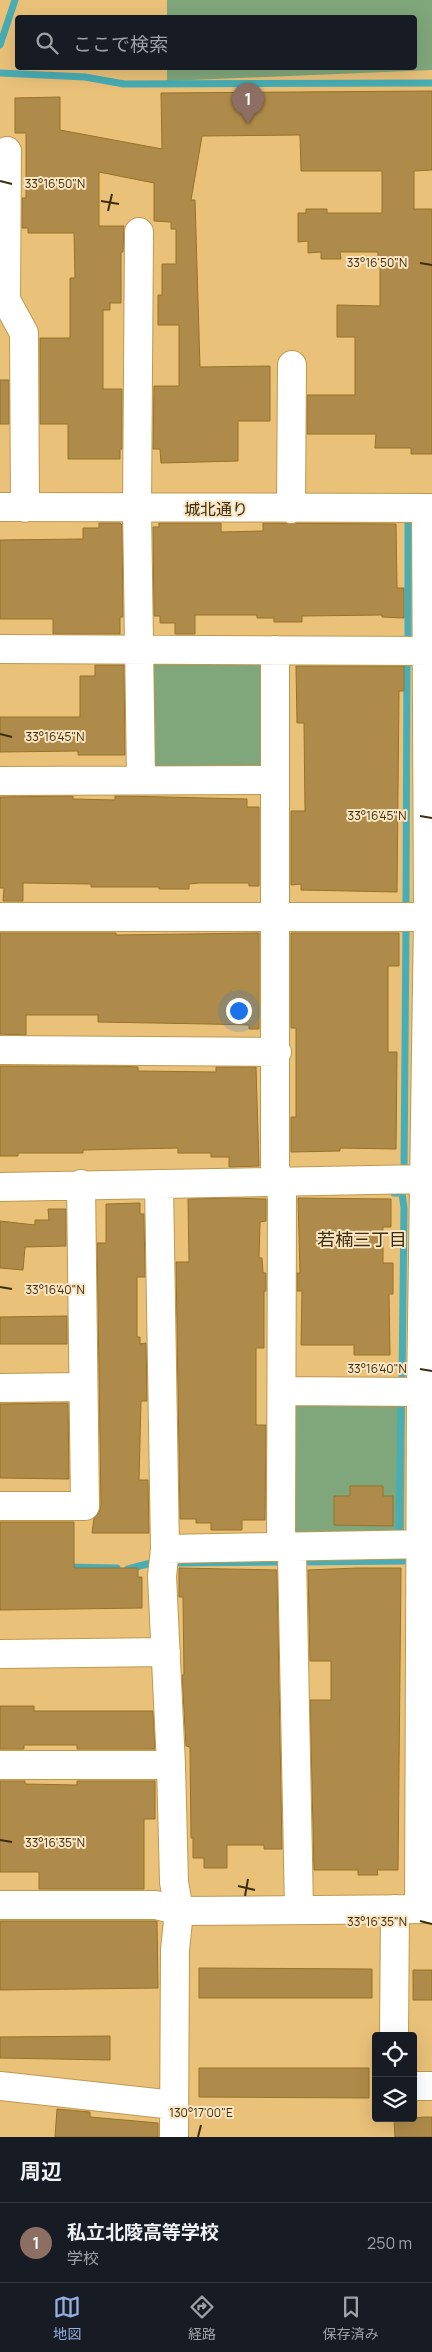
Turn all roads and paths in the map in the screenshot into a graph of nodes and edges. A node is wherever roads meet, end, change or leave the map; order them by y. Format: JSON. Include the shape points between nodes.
{"nodes":[{"id":1,"x":7,"y":152,"type":"dead end"},
{"id":2,"x":139,"y":232,"type":"dead end"},
{"id":3,"x":292,"y":365,"type":"dead end"},
{"id":4,"x":13,"y":508,"type":"edge"},
{"id":5,"x":429,"y":508,"type":"edge"},
{"id":6,"x":138,"y":509,"type":"junction"},
{"id":7,"x":291,"y":509,"type":"junction"},
{"id":8,"x":0,"y":649,"type":"edge"},
{"id":9,"x":140,"y":650,"type":"junction"},
{"id":10,"x":275,"y":650,"type":"junction"},
{"id":11,"x":430,"y":651,"type":"edge"},
{"id":12,"x":141,"y":779,"type":"junction"},
{"id":13,"x":275,"y":780,"type":"junction"},
{"id":14,"x":0,"y":781,"type":"edge"},
{"id":15,"x":0,"y":917,"type":"edge"},
{"id":16,"x":430,"y":917,"type":"edge"},
{"id":17,"x":274,"y":918,"type":"junction"},
{"id":18,"x":0,"y":1050,"type":"edge"},
{"id":19,"x":277,"y":1052,"type":"junction"},
{"id":20,"x":424,"y":1179,"type":"junction"},
{"id":21,"x":278,"y":1182,"type":"junction"},
{"id":22,"x":81,"y":1184,"type":"junction"},
{"id":23,"x":159,"y":1184,"type":"junction"},
{"id":24,"x":0,"y":1187,"type":"edge"},
{"id":25,"x":428,"y":1220,"type":"edge"},
{"id":26,"x":83,"y":1387,"type":"junction"},
{"id":27,"x":0,"y":1388,"type":"edge"},
{"id":28,"x":282,"y":1391,"type":"junction"},
{"id":29,"x":421,"y":1392,"type":"junction"},
{"id":30,"x":0,"y":1506,"type":"edge"},
{"id":31,"x":426,"y":1544,"type":"edge"},
{"id":32,"x":288,"y":1546,"type":"junction"},
{"id":33,"x":165,"y":1549,"type":"junction"},
{"id":34,"x":166,"y":1652,"type":"junction"},
{"id":35,"x":0,"y":1654,"type":"edge"},
{"id":36,"x":172,"y":1765,"type":"junction"},
{"id":37,"x":0,"y":1766,"type":"edge"},
{"id":38,"x":0,"y":1906,"type":"edge"},
{"id":39,"x":415,"y":1909,"type":"edge"},
{"id":40,"x":298,"y":1910,"type":"junction"},
{"id":41,"x":179,"y":1911,"type":"junction"},
{"id":42,"x":395,"y":2032,"type":"edge"},
{"id":43,"x":0,"y":2086,"type":"edge"},
{"id":44,"x":417,"y":2086,"type":"edge"},
{"id":45,"x":432,"y":2086,"type":"edge"},
{"id":46,"x":174,"y":2105,"type":"junction"},
{"id":47,"x":174,"y":2137,"type":"edge"}],
"edges":[{"from":1,"to":4,"type":"street","via":[[6,300],[24,333]]},
{"from":2,"to":6,"type":"street"},
{"from":3,"to":7,"type":"street"},
{"from":4,"to":6,"type":"street","name":"城北通り"},
{"from":5,"to":7,"type":"street","name":"城北通り"},
{"from":5,"to":11,"type":"street"},
{"from":6,"to":7,"type":"street","name":"城北通り"},
{"from":6,"to":9,"type":"street"},
{"from":8,"to":9,"type":"street"},
{"from":9,"to":10,"type":"street"},
{"from":9,"to":12,"type":"street"},
{"from":10,"to":11,"type":"street"},
{"from":10,"to":13,"type":"street"},
{"from":11,"to":16,"type":"street"},
{"from":12,"to":13,"type":"street"},
{"from":12,"to":14,"type":"street"},
{"from":13,"to":17,"type":"street"},
{"from":15,"to":17,"type":"street"},
{"from":16,"to":17,"type":"street"},
{"from":16,"to":20,"type":"street"},
{"from":17,"to":19,"type":"street"},
{"from":18,"to":19,"type":"street"},
{"from":19,"to":21,"type":"street","via":[[275,1167]]},
{"from":20,"to":21,"type":"street"},
{"from":20,"to":25,"type":"street"},
{"from":21,"to":23,"type":"street"},
{"from":21,"to":28,"type":"street","via":[[282,1197]]},
{"from":22,"to":23,"type":"street"},
{"from":22,"to":24,"type":"street"},
{"from":22,"to":26,"type":"street"},
{"from":23,"to":33,"type":"street"},
{"from":25,"to":29,"type":"street"},
{"from":26,"to":27,"type":"street"},
{"from":26,"to":30,"type":"street","via":[[85,1506]]},
{"from":28,"to":29,"type":"street"},
{"from":28,"to":32,"type":"street","via":[[281,1535]]},
{"from":29,"to":31,"type":"street"},
{"from":31,"to":32,"type":"street"},
{"from":31,"to":39,"type":"street"},
{"from":32,"to":33,"type":"street"},
{"from":32,"to":40,"type":"street","via":[[292,1555]]},
{"from":33,"to":34,"type":"street","via":[[162,1576]]},
{"from":34,"to":35,"type":"street"},
{"from":34,"to":36,"type":"street"},
{"from":36,"to":37,"type":"street"},
{"from":36,"to":41,"type":"street","via":[[174,1882]]},
{"from":38,"to":41,"type":"street","via":[[156,1905]]},
{"from":39,"to":40,"type":"street"},
{"from":39,"to":42,"type":"street"},
{"from":40,"to":41,"type":"street"},
{"from":41,"to":46,"type":"street","via":[[175,1950]]},
{"from":43,"to":46,"type":"street"},
{"from":44,"to":45,"type":"street"},
{"from":46,"to":47,"type":"street"}]}
